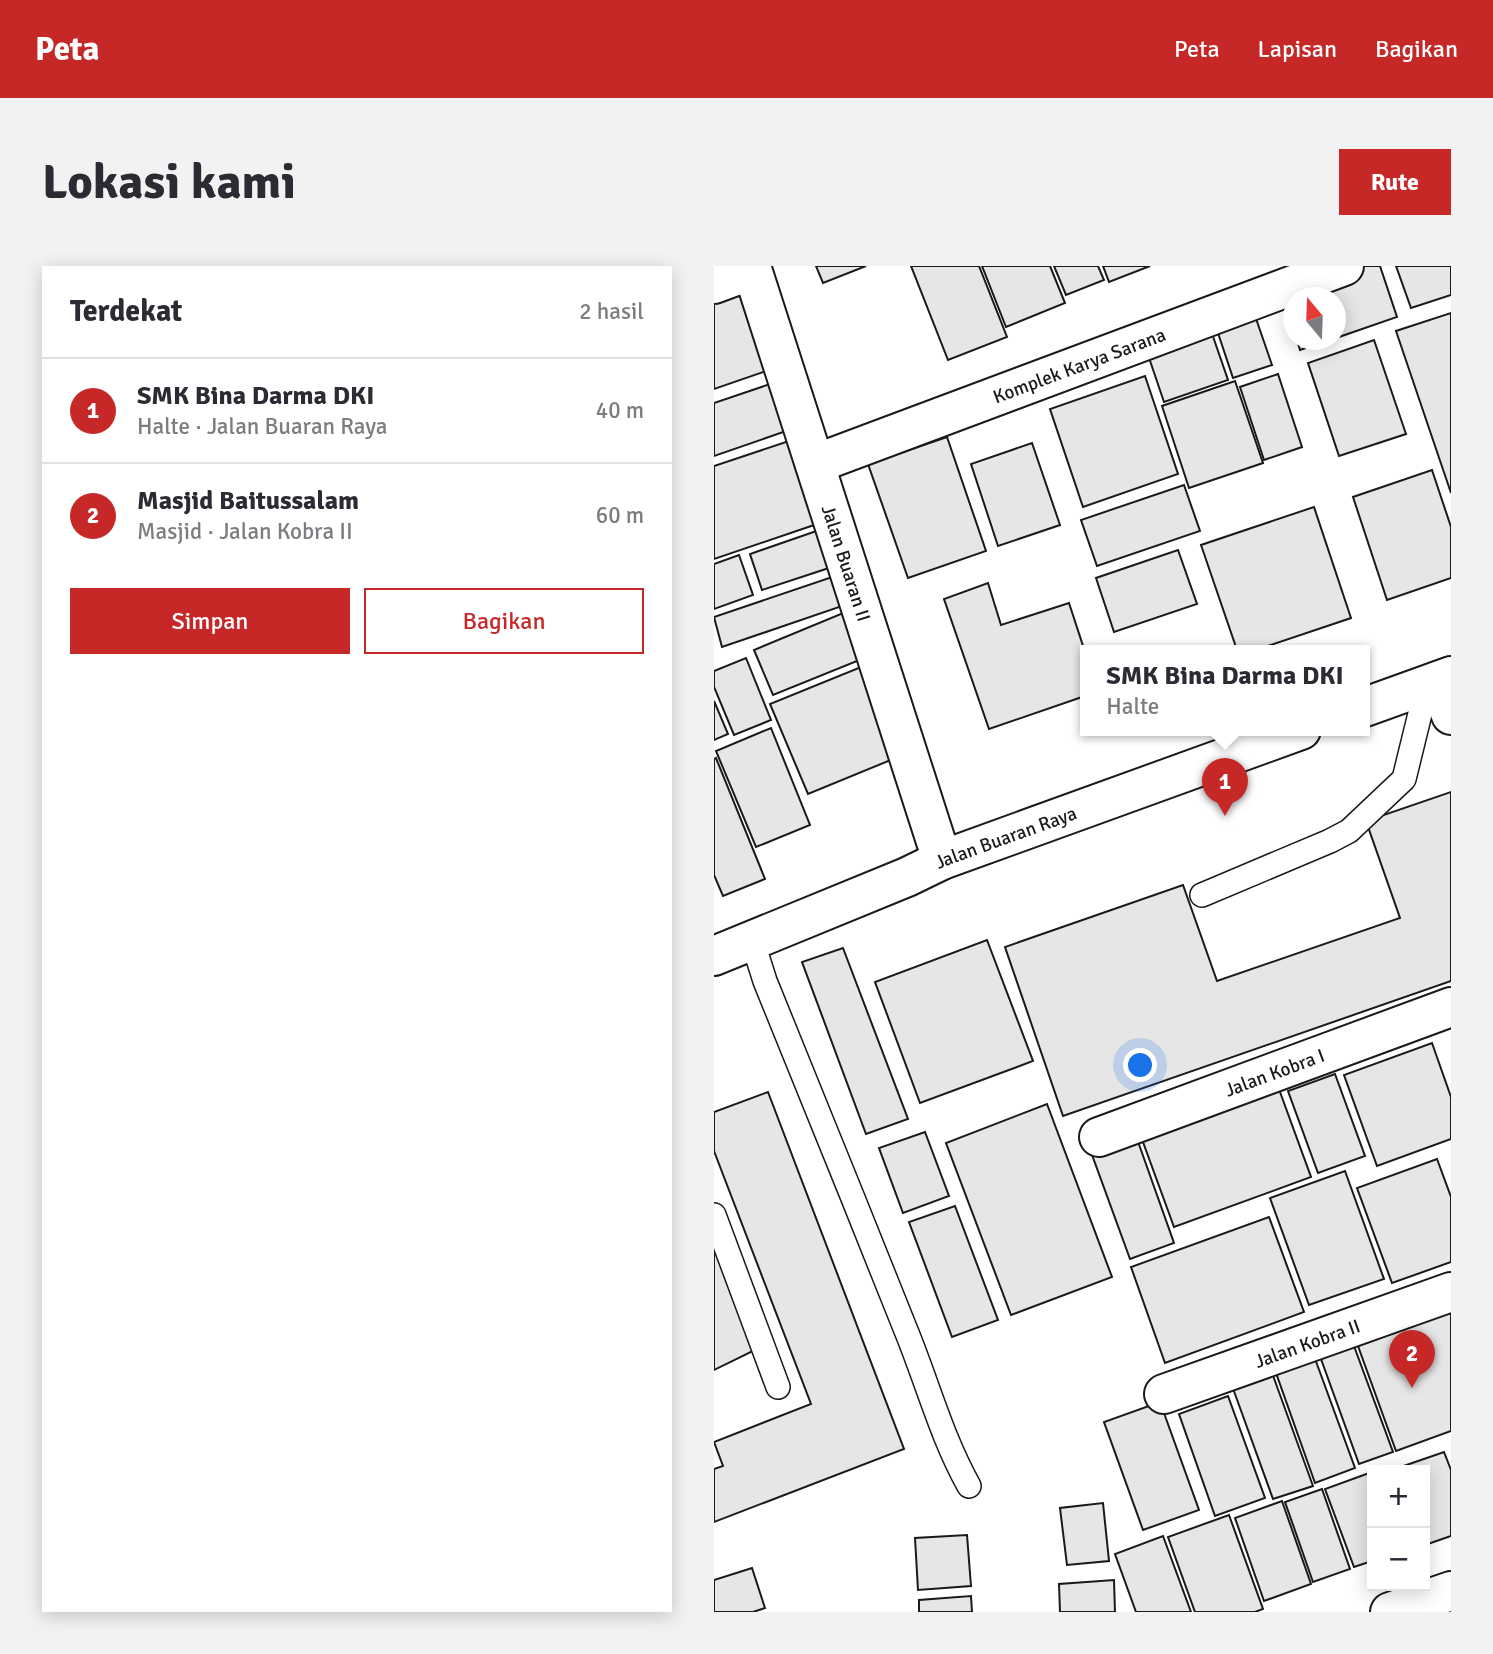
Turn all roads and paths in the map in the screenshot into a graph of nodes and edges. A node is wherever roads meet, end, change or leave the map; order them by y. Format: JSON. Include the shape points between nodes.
{"nodes":[{"id":1,"x":1344,"y":266,"type":"edge"},
{"id":2,"x":752,"y":268,"type":"edge"},
{"id":3,"x":714,"y":284,"type":"edge"},
{"id":4,"x":816,"y":464,"type":"junction"},
{"id":5,"x":1442,"y":689,"type":"edge"},
{"id":6,"x":1370,"y":706,"type":"edge"},
{"id":7,"x":1284,"y":736,"type":"edge"},
{"id":8,"x":942,"y":860,"type":"junction"},
{"id":9,"x":1202,"y":895,"type":"dead end"},
{"id":10,"x":752,"y":940,"type":"junction"},
{"id":11,"x":714,"y":956,"type":"edge"},
{"id":12,"x":1451,"y":1007,"type":"edge"},
{"id":13,"x":1099,"y":1137,"type":"dead end"},
{"id":14,"x":714,"y":1215,"type":"edge"},
{"id":15,"x":1451,"y":1292,"type":"edge"},
{"id":16,"x":778,"y":1387,"type":"dead end"},
{"id":17,"x":1164,"y":1394,"type":"dead end"},
{"id":18,"x":969,"y":1486,"type":"dead end"},
{"id":19,"x":1451,"y":1591,"type":"edge"},
{"id":20,"x":1390,"y":1612,"type":"edge"}],
"edges":[{"from":1,"to":4,"type":"street","name":"Komplek Karya Sarana"},
{"from":2,"to":3,"type":"street"},
{"from":2,"to":4,"type":"street","name":"Jalan Buaran II"},
{"from":4,"to":8,"type":"street","name":"Jalan Buaran II"},
{"from":5,"to":6,"type":"street"},
{"from":5,"to":9,"type":"lane","via":[[1404,779],[1349,831]]},
{"from":7,"to":8,"type":"street","name":"Jalan Buaran Raya"},
{"from":8,"to":10,"type":"street","name":"Jalan Buaran Raya"},
{"from":10,"to":11,"type":"street","name":"Jalan Buaran Raya"},
{"from":10,"to":18,"type":"lane","via":[[944,1435]]},
{"from":12,"to":13,"type":"street","name":"Jalan Kobra I"},
{"from":14,"to":16,"type":"lane"},
{"from":15,"to":17,"type":"street","name":"Jalan Kobra II"},
{"from":19,"to":20,"type":"street"}]}
